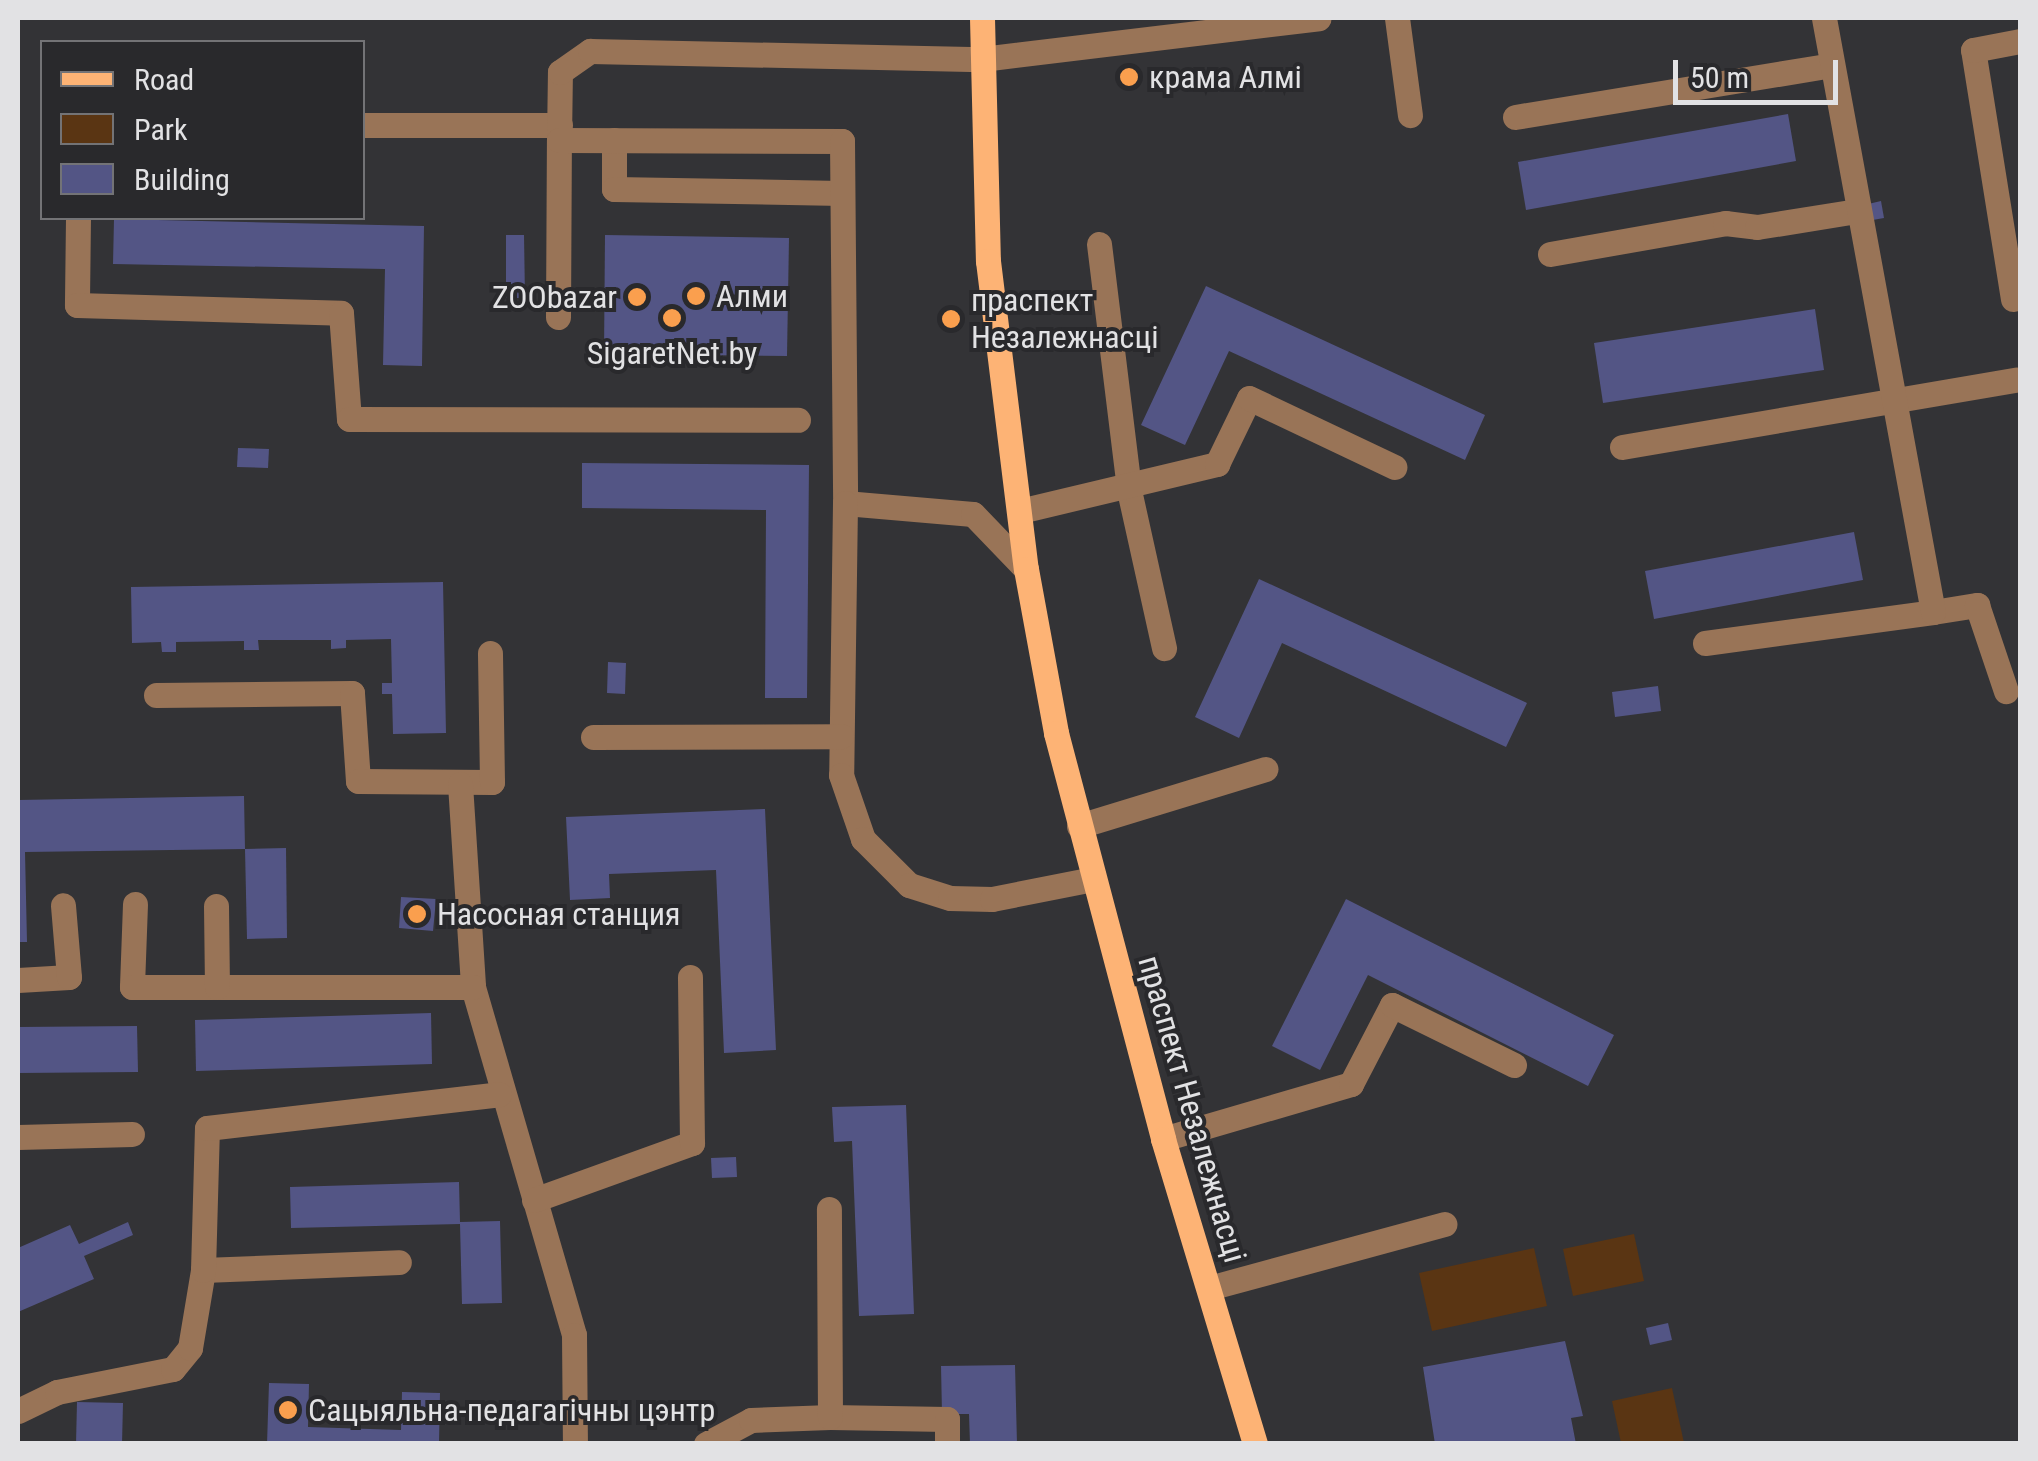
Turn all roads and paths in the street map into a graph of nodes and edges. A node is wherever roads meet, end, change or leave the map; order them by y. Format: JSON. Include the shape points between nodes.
{"nodes":[{"id":1,"x":982,"y":18,"type":"edge"},
{"id":2,"x":1319,"y":18,"type":"edge"},
{"id":3,"x":1397,"y":18,"type":"edge"},
{"id":4,"x":1824,"y":18,"type":"edge"},
{"id":5,"x":2020,"y":42,"type":"edge"},
{"id":6,"x":982,"y":58,"type":"junction"},
{"id":7,"x":1831,"y":65,"type":"junction"},
{"id":8,"x":1410,"y":115,"type":"dead end"},
{"id":9,"x":1515,"y":117,"type":"dead end"},
{"id":10,"x":365,"y":125,"type":"edge"},
{"id":11,"x":560,"y":132,"type":"junction"},
{"id":12,"x":614,"y":140,"type":"junction"},
{"id":13,"x":842,"y":194,"type":"junction"},
{"id":14,"x":1858,"y":211,"type":"junction"},
{"id":15,"x":78,"y":220,"type":"edge"},
{"id":16,"x":1099,"y":244,"type":"dead end"},
{"id":17,"x":1550,"y":254,"type":"dead end"},
{"id":18,"x":2013,"y":300,"type":"dead end"},
{"id":19,"x":558,"y":316,"type":"dead end"},
{"id":20,"x":2016,"y":380,"type":"dead end"},
{"id":21,"x":1893,"y":400,"type":"junction"},
{"id":22,"x":798,"y":420,"type":"dead end"},
{"id":23,"x":1622,"y":447,"type":"dead end"},
{"id":24,"x":1394,"y":467,"type":"dead end"},
{"id":25,"x":1129,"y":490,"type":"junction"},
{"id":26,"x":845,"y":503,"type":"junction"},
{"id":27,"x":1020,"y":511,"type":"junction"},
{"id":28,"x":1026,"y":569,"type":"junction"},
{"id":29,"x":1933,"y":612,"type":"junction"},
{"id":30,"x":1705,"y":643,"type":"dead end"},
{"id":31,"x":1164,"y":648,"type":"dead end"},
{"id":32,"x":490,"y":653,"type":"dead end"},
{"id":33,"x":2006,"y":691,"type":"dead end"},
{"id":34,"x":156,"y":695,"type":"dead end"},
{"id":35,"x":593,"y":736,"type":"dead end"},
{"id":36,"x":841,"y":736,"type":"junction"},
{"id":37,"x":1265,"y":769,"type":"dead end"},
{"id":38,"x":460,"y":784,"type":"junction"},
{"id":39,"x":1079,"y":826,"type":"junction"},
{"id":40,"x":1093,"y":879,"type":"junction"},
{"id":41,"x":134,"y":904,"type":"dead end"},
{"id":42,"x":63,"y":905,"type":"dead end"},
{"id":43,"x":216,"y":906,"type":"dead end"},
{"id":44,"x":690,"y":977,"type":"dead end"},
{"id":45,"x":18,"y":980,"type":"edge"},
{"id":46,"x":217,"y":987,"type":"junction"},
{"id":47,"x":473,"y":987,"type":"junction"},
{"id":48,"x":1514,"y":1065,"type":"dead end"},
{"id":49,"x":498,"y":1094,"type":"junction"},
{"id":50,"x":132,"y":1134,"type":"dead end"},
{"id":51,"x":18,"y":1138,"type":"edge"},
{"id":52,"x":1163,"y":1139,"type":"junction"},
{"id":53,"x":534,"y":1200,"type":"junction"},
{"id":54,"x":829,"y":1209,"type":"dead end"},
{"id":55,"x":1444,"y":1224,"type":"dead end"},
{"id":56,"x":400,"y":1262,"type":"dead end"},
{"id":57,"x":203,"y":1270,"type":"junction"},
{"id":58,"x":1209,"y":1288,"type":"junction"},
{"id":59,"x":18,"y":1411,"type":"edge"},
{"id":60,"x":830,"y":1416,"type":"junction"},
{"id":61,"x":576,"y":1444,"type":"edge"},
{"id":62,"x":706,"y":1444,"type":"edge"},
{"id":63,"x":947,"y":1444,"type":"edge"},
{"id":64,"x":1254,"y":1444,"type":"edge"}],
"edges":[{"from":1,"to":6,"type":"main road","name":"праспект Незалежнасці"},
{"from":2,"to":6,"type":"street"},
{"from":3,"to":8,"type":"street"},
{"from":4,"to":7,"type":"street"},
{"from":5,"to":18,"type":"street","via":[[1973,50]]},
{"from":6,"to":11,"type":"street","via":[[590,51],[560,72]]},
{"from":6,"to":27,"type":"main road","name":"праспект Незалежнасці","via":[[988,261]]},
{"from":7,"to":9,"type":"street"},
{"from":7,"to":14,"type":"street"},
{"from":10,"to":11,"type":"street"},
{"from":11,"to":12,"type":"street"},
{"from":11,"to":19,"type":"street"},
{"from":12,"to":13,"type":"street","via":[[614,190]]},
{"from":12,"to":13,"type":"street","via":[[842,142]]},
{"from":13,"to":26,"type":"street"},
{"from":14,"to":17,"type":"street","via":[[1757,227],[1725,223]]},
{"from":14,"to":21,"type":"street"},
{"from":15,"to":22,"type":"street","via":[[77,306],[342,313],[349,419]]},
{"from":16,"to":25,"type":"street"},
{"from":20,"to":21,"type":"street"},
{"from":21,"to":23,"type":"street"},
{"from":21,"to":29,"type":"street"},
{"from":24,"to":25,"type":"street","via":[[1248,398],[1217,464]]},
{"from":25,"to":27,"type":"street"},
{"from":25,"to":31,"type":"street"},
{"from":26,"to":28,"type":"street","via":[[973,514]]},
{"from":26,"to":36,"type":"street"},
{"from":27,"to":28,"type":"main road","name":"праспект Незалежнасці"},
{"from":28,"to":39,"type":"main road","name":"праспект Незалежнасці"},
{"from":29,"to":30,"type":"street"},
{"from":29,"to":33,"type":"street","via":[[1977,605]]},
{"from":32,"to":38,"type":"street","via":[[492,782]]},
{"from":34,"to":38,"type":"street","via":[[352,693],[358,781]]},
{"from":35,"to":36,"type":"street"},
{"from":36,"to":40,"type":"street","via":[[847,806],[878,861],[909,884],[950,898],[992,899]]},
{"from":37,"to":39,"type":"street"},
{"from":38,"to":47,"type":"street"},
{"from":39,"to":40,"type":"main road","name":"праспект Незалежнасці"},
{"from":40,"to":52,"type":"main road","name":"праспект Незалежнасці"},
{"from":41,"to":46,"type":"street","via":[[132,987]]},
{"from":42,"to":45,"type":"street","via":[[70,977]]},
{"from":43,"to":46,"type":"street"},
{"from":44,"to":53,"type":"street","via":[[692,1144]]},
{"from":46,"to":47,"type":"street"},
{"from":47,"to":49,"type":"street"},
{"from":48,"to":52,"type":"street","via":[[1392,1004],[1351,1084]]},
{"from":49,"to":53,"type":"street"},
{"from":49,"to":57,"type":"street","via":[[207,1128]]},
{"from":50,"to":51,"type":"street"},
{"from":52,"to":58,"type":"main road","name":"праспект Незалежнасці"},
{"from":53,"to":61,"type":"street","via":[[574,1335]]},
{"from":54,"to":60,"type":"street"},
{"from":55,"to":58,"type":"street"},
{"from":56,"to":57,"type":"street"},
{"from":57,"to":59,"type":"street","via":[[190,1348],[173,1369],[57,1392]]},
{"from":58,"to":64,"type":"main road","name":"праспект Незалежнасці"},
{"from":60,"to":62,"type":"street","via":[[751,1420]]},
{"from":60,"to":63,"type":"street","via":[[947,1419]]}]}
